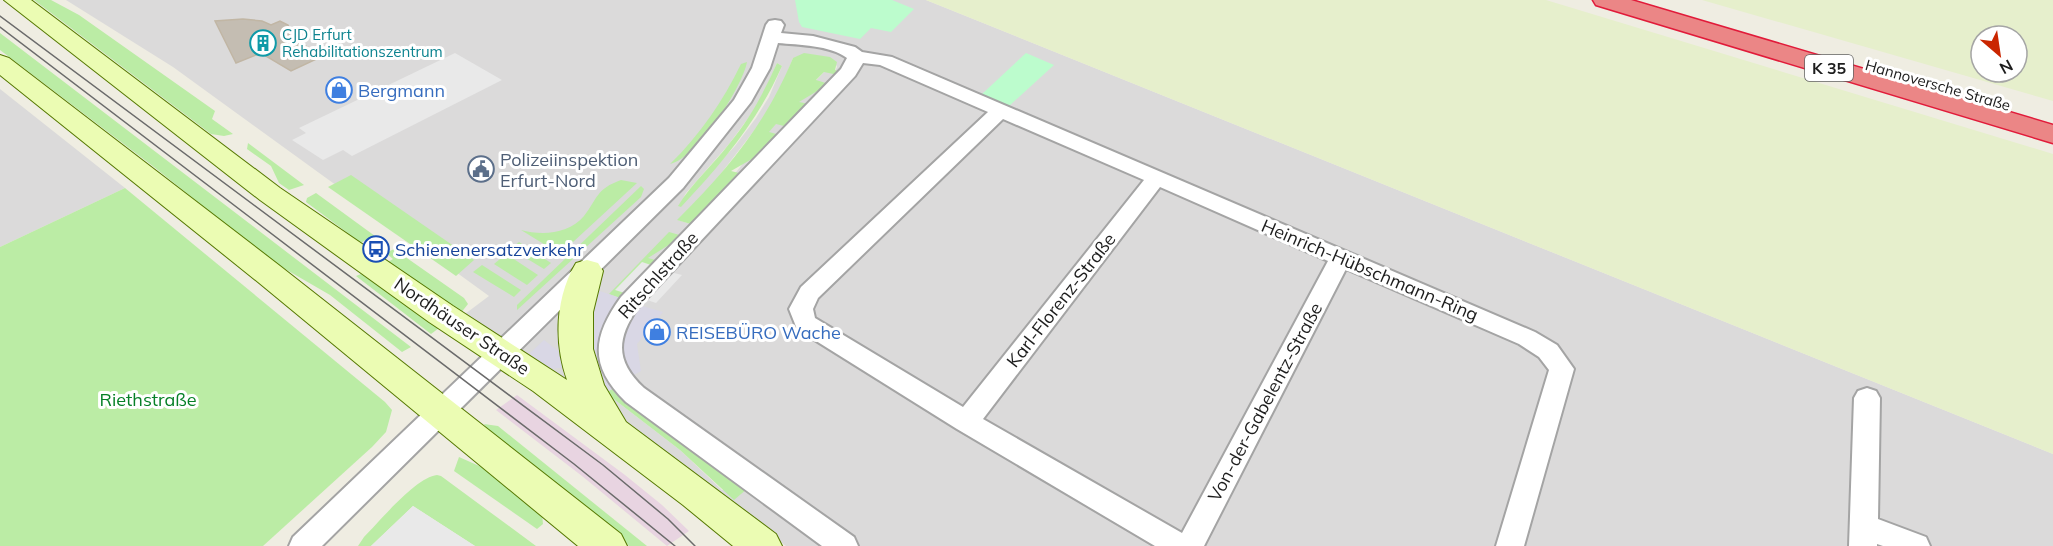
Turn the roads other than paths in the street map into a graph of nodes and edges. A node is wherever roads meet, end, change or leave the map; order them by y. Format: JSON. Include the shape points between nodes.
{"nodes":[{"id":1,"x":16,"y":0,"type":"edge"},
{"id":2,"x":1605,"y":0,"type":"edge"},
{"id":3,"x":1650,"y":0,"type":"edge"},
{"id":4,"x":857,"y":57,"type":"junction"},
{"id":5,"x":0,"y":63,"type":"edge"},
{"id":6,"x":999,"y":111,"type":"junction"},
{"id":7,"x":2053,"y":117,"type":"edge"},
{"id":8,"x":2053,"y":134,"type":"edge"},
{"id":9,"x":1156,"y":178,"type":"junction"},
{"id":10,"x":1341,"y":258,"type":"junction"},
{"id":11,"x":587,"y":271,"type":"junction"},
{"id":12,"x":500,"y":352,"type":"junction"},
{"id":13,"x":1867,"y":398,"type":"dead end"},
{"id":14,"x":440,"y":413,"type":"junction"},
{"id":15,"x":966,"y":422,"type":"junction"},
{"id":16,"x":627,"y":441,"type":"junction"},
{"id":17,"x":1863,"y":536,"type":"edge"},
{"id":18,"x":303,"y":546,"type":"edge"},
{"id":19,"x":607,"y":546,"type":"edge"},
{"id":20,"x":762,"y":546,"type":"edge"},
{"id":21,"x":844,"y":546,"type":"edge"},
{"id":22,"x":1180,"y":546,"type":"edge"},
{"id":23,"x":1190,"y":546,"type":"edge"},
{"id":24,"x":1510,"y":546,"type":"edge"},
{"id":25,"x":1916,"y":546,"type":"edge"}],
"edges":[{"from":1,"to":12,"type":"main road","name":"Nordhäuser Straße","via":[[270,194]]},
{"from":2,"to":8,"type":"highway","name":"Hannoversche Straße","number":"K 35"},
{"from":3,"to":7,"type":"highway","name":"Hannoversche Straße","number":"K 35"},
{"from":4,"to":6,"type":"street","name":"Heinrich-Hübschmann-Ring","via":[[886,61]]},
{"from":4,"to":11,"type":"street","name":"Heinrich-Hübschmann-Ring","via":[[832,45],[774,31],[753,84],[725,125],[646,214]]},
{"from":4,"to":21,"type":"street","name":"Ritschlstraße","via":[[849,72],[628,303],[614,325],[610,348],[611,362],[623,385]]},
{"from":5,"to":14,"type":"main road"},
{"from":6,"to":9,"type":"street","name":"Heinrich-Hübschmann-Ring"},
{"from":6,"to":15,"type":"street","via":[[808,293],[801,309],[805,323]]},
{"from":9,"to":10,"type":"street","name":"Heinrich-Hübschmann-Ring"},
{"from":9,"to":15,"type":"street","name":"Karl-Florenz-Straße"},
{"from":10,"to":23,"type":"street","name":"Von-der-Gabelentz-Straße"},
{"from":10,"to":24,"type":"street","name":"Heinrich-Hübschmann-Ring","via":[[1527,338],[1548,351],[1562,369]]},
{"from":11,"to":12,"type":"street"},
{"from":11,"to":16,"type":"main road","via":[[574,321],[578,363],[594,403]]},
{"from":12,"to":14,"type":"street"},
{"from":12,"to":16,"type":"main road","name":"Nordhäuser Straße"},
{"from":13,"to":17,"type":"street"},
{"from":14,"to":18,"type":"street"},
{"from":14,"to":19,"type":"main road"},
{"from":15,"to":22,"type":"street"},
{"from":16,"to":20,"type":"main road","name":"Nordhäuser Straße"},
{"from":17,"to":25,"type":"street"}]}
